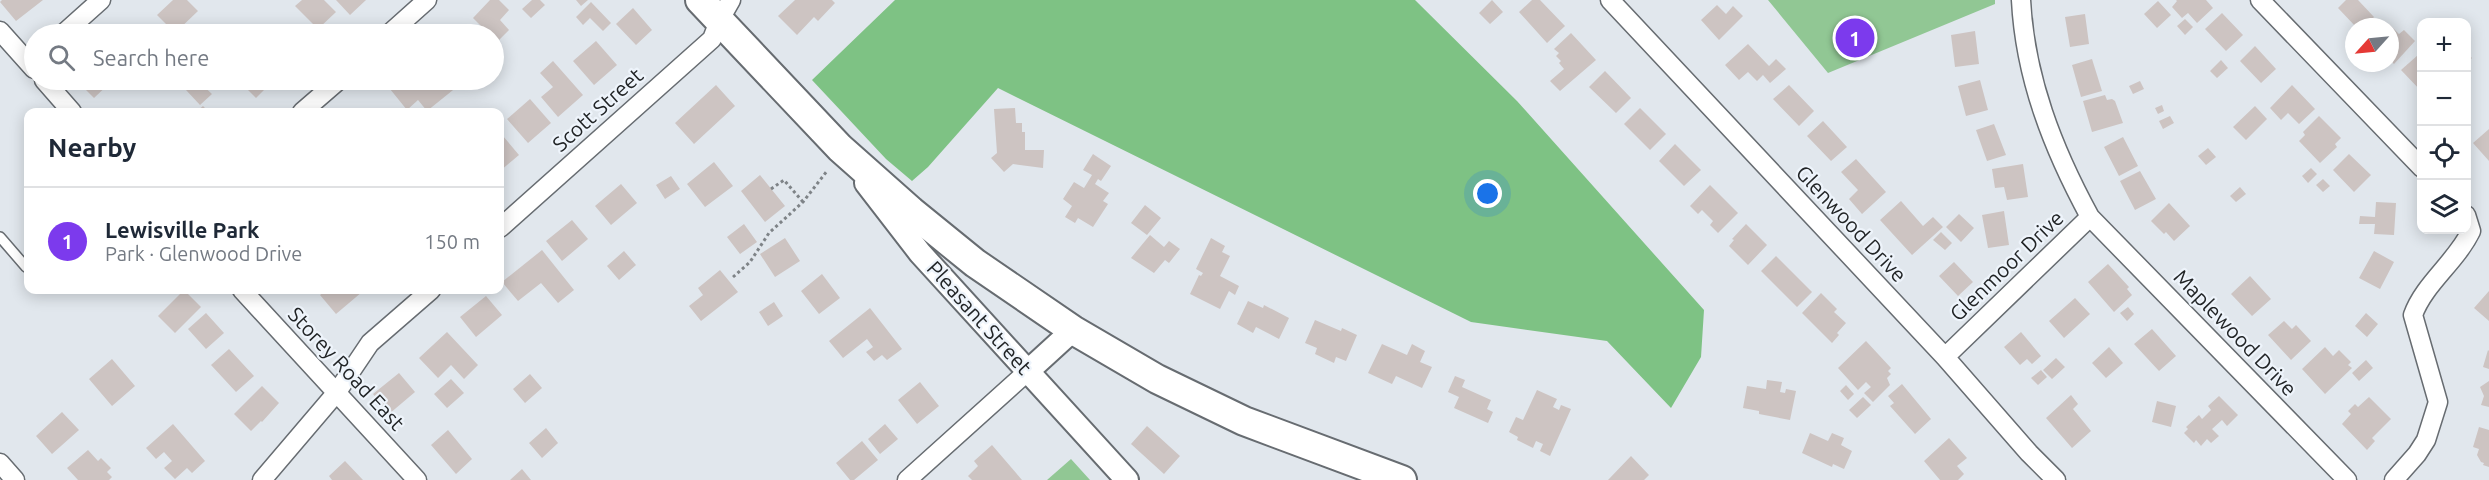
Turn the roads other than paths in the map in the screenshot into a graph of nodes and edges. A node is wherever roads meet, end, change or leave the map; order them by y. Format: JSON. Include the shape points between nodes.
{"nodes":[{"id":1,"x":101,"y":0,"type":"edge"},
{"id":2,"x":427,"y":0,"type":"edge"},
{"id":3,"x":700,"y":0,"type":"edge"},
{"id":4,"x":1610,"y":0,"type":"edge"},
{"id":5,"x":2020,"y":0,"type":"edge"},
{"id":6,"x":2260,"y":0,"type":"edge"},
{"id":7,"x":725,"y":10,"type":"edge"},
{"id":8,"x":74,"y":24,"type":"edge"},
{"id":9,"x":400,"y":24,"type":"edge"},
{"id":10,"x":0,"y":31,"type":"edge"},
{"id":11,"x":24,"y":56,"type":"edge"},
{"id":12,"x":53,"y":90,"type":"edge"},
{"id":13,"x":327,"y":90,"type":"edge"},
{"id":14,"x":68,"y":108,"type":"edge"},
{"id":15,"x":307,"y":108,"type":"edge"},
{"id":16,"x":833,"y":160,"type":"junction"},
{"id":17,"x":2417,"y":164,"type":"edge"},
{"id":18,"x":2090,"y":217,"type":"junction"},
{"id":19,"x":504,"y":224,"type":"edge"},
{"id":20,"x":2470,"y":234,"type":"edge"},
{"id":21,"x":0,"y":237,"type":"edge"},
{"id":22,"x":24,"y":265,"type":"edge"},
{"id":23,"x":246,"y":294,"type":"edge"},
{"id":24,"x":426,"y":294,"type":"edge"},
{"id":25,"x":1073,"y":330,"type":"junction"},
{"id":26,"x":1945,"y":357,"type":"junction"},
{"id":27,"x":1027,"y":372,"type":"junction"},
{"id":28,"x":337,"y":392,"type":"junction"},
{"id":29,"x":0,"y":463,"type":"edge"},
{"id":30,"x":15,"y":480,"type":"edge"},
{"id":31,"x":262,"y":480,"type":"edge"},
{"id":32,"x":417,"y":480,"type":"edge"},
{"id":33,"x":907,"y":480,"type":"edge"},
{"id":34,"x":1127,"y":480,"type":"edge"},
{"id":35,"x":1402,"y":480,"type":"edge"},
{"id":36,"x":2056,"y":480,"type":"edge"},
{"id":37,"x":2347,"y":480,"type":"edge"},
{"id":38,"x":2394,"y":480,"type":"edge"}],
"edges":[{"from":1,"to":8,"type":"street"},
{"from":2,"to":9,"type":"street"},
{"from":3,"to":7,"type":"main road"},
{"from":4,"to":26,"type":"street","name":"Glenwood Drive"},
{"from":5,"to":18,"type":"street","name":"Glenmoor Drive","via":[[2025,44],[2047,129]]},
{"from":6,"to":17,"type":"street"},
{"from":7,"to":16,"type":"main road"},
{"from":7,"to":19,"type":"street","name":"Scott Street","via":[[712,39]]},
{"from":10,"to":11,"type":"street"},
{"from":12,"to":14,"type":"street"},
{"from":13,"to":15,"type":"street"},
{"from":16,"to":25,"type":"main road"},
{"from":16,"to":27,"type":"street","name":"Pleasant Street"},
{"from":18,"to":26,"type":"street","name":"Glenmoor Drive"},
{"from":18,"to":37,"type":"street","name":"Maplewood Drive"},
{"from":20,"to":38,"type":"street","via":[[2418,303],[2414,315],[2438,402],[2426,440]]},
{"from":21,"to":22,"type":"lane"},
{"from":23,"to":28,"type":"street","name":"Storey Road East"},
{"from":24,"to":28,"type":"street","via":[[370,343]]},
{"from":25,"to":27,"type":"street"},
{"from":25,"to":35,"type":"main road","via":[[1157,379],[1244,421]]},
{"from":26,"to":36,"type":"street","name":"Glenwood Drive"},
{"from":27,"to":33,"type":"street"},
{"from":27,"to":34,"type":"street","name":"Pleasant Street"},
{"from":28,"to":31,"type":"street"},
{"from":28,"to":32,"type":"street","name":"Storey Road East"},
{"from":29,"to":30,"type":"street"}]}
